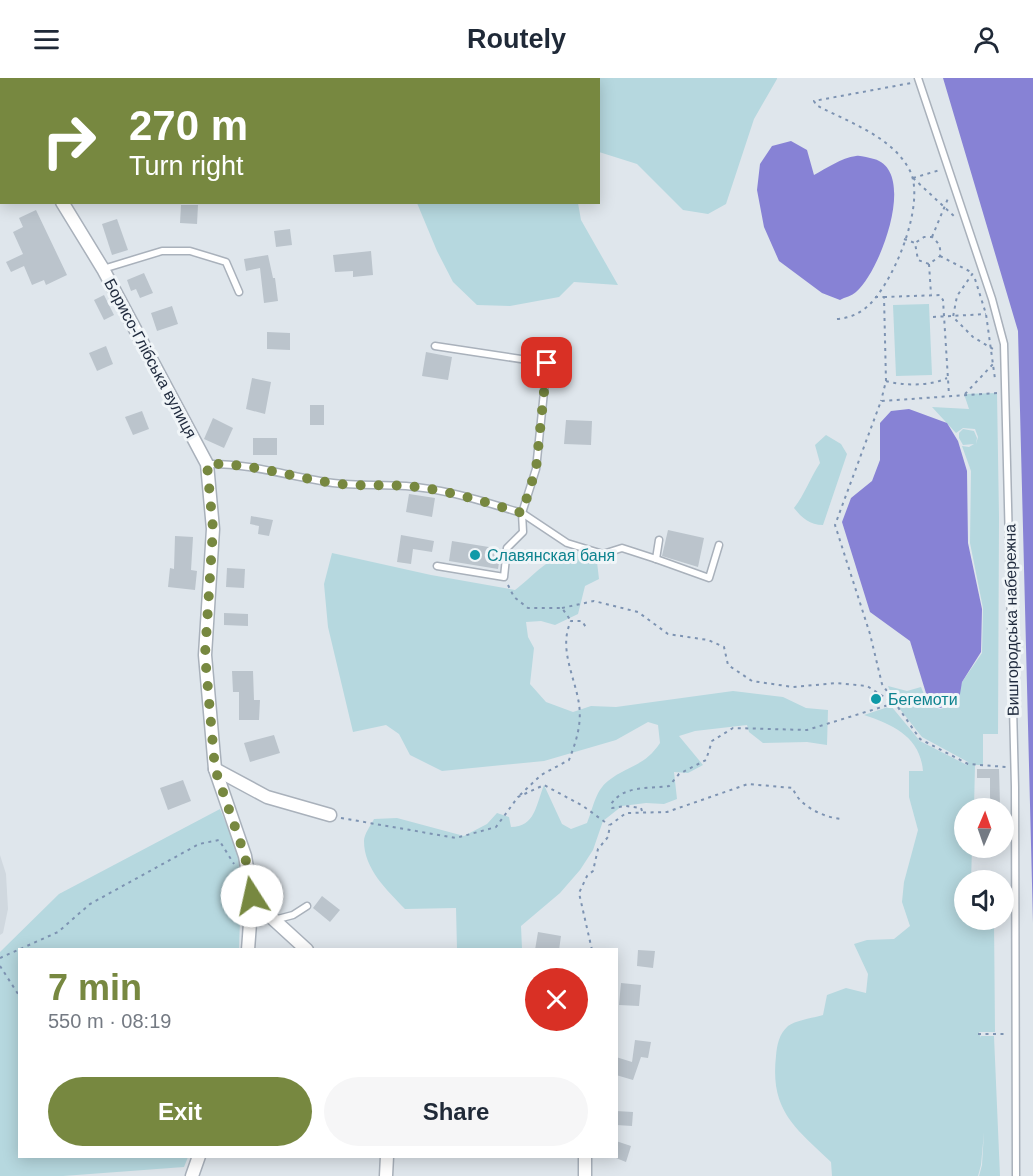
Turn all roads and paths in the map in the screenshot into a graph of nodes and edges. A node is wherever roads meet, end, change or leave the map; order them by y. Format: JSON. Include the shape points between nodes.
{"nodes":[{"id":1,"x":917,"y":80,"type":"edge"},
{"id":2,"x":948,"y":168,"type":"junction"},
{"id":3,"x":914,"y":178,"type":"junction"},
{"id":4,"x":947,"y":187,"type":"dead end"},
{"id":5,"x":949,"y":196,"type":"junction"},
{"id":6,"x":63,"y":204,"type":"edge"},
{"id":7,"x":952,"y":204,"type":"dead end"},
{"id":8,"x":944,"y":207,"type":"junction"},
{"id":9,"x":954,"y":212,"type":"dead end"},
{"id":10,"x":932,"y":237,"type":"junction"},
{"id":11,"x":904,"y":239,"type":"junction"},
{"id":12,"x":915,"y":243,"type":"junction"},
{"id":13,"x":939,"y":256,"type":"junction"},
{"id":14,"x":970,"y":262,"type":"dead end"},
{"id":15,"x":929,"y":264,"type":"junction"},
{"id":16,"x":103,"y":269,"type":"junction"},
{"id":17,"x":973,"y":273,"type":"junction"},
{"id":18,"x":239,"y":292,"type":"dead end"},
{"id":19,"x":931,"y":294,"type":"junction"},
{"id":20,"x":875,"y":297,"type":"junction"},
{"id":21,"x":884,"y":297,"type":"junction"},
{"id":22,"x":986,"y":314,"type":"junction"},
{"id":23,"x":944,"y":317,"type":"junction"},
{"id":24,"x":953,"y":317,"type":"junction"},
{"id":25,"x":933,"y":318,"type":"dead end"},
{"id":26,"x":837,"y":319,"type":"dead end"},
{"id":27,"x":435,"y":346,"type":"dead end"},
{"id":28,"x":993,"y":349,"type":"junction"},
{"id":29,"x":994,"y":363,"type":"junction"},
{"id":30,"x":947,"y":378,"type":"junction"},
{"id":31,"x":886,"y":381,"type":"junction"},
{"id":32,"x":996,"y":383,"type":"dead end"},
{"id":33,"x":1005,"y":388,"type":"junction"},
{"id":34,"x":964,"y":394,"type":"junction"},
{"id":35,"x":949,"y":396,"type":"junction"},
{"id":36,"x":880,"y":401,"type":"junction"},
{"id":37,"x":207,"y":464,"type":"junction"},
{"id":38,"x":522,"y":513,"type":"junction"},
{"id":39,"x":659,"y":540,"type":"dead end"},
{"id":40,"x":719,"y":545,"type":"dead end"},
{"id":41,"x":656,"y":559,"type":"junction"},
{"id":42,"x":437,"y":566,"type":"dead end"},
{"id":43,"x":504,"y":577,"type":"junction"},
{"id":44,"x":562,"y":608,"type":"junction"},
{"id":45,"x":571,"y":621,"type":"junction"},
{"id":46,"x":587,"y":629,"type":"dead end"},
{"id":47,"x":895,"y":704,"type":"junction"},
{"id":48,"x":1015,"y":767,"type":"junction"},
{"id":49,"x":215,"y":769,"type":"junction"},
{"id":50,"x":518,"y":797,"type":"junction"},
{"id":51,"x":643,"y":812,"type":"junction"},
{"id":52,"x":330,"y":815,"type":"joint"},
{"id":53,"x":842,"y":819,"type":"dead end"},
{"id":54,"x":610,"y":825,"type":"junction"},
{"id":55,"x":248,"y":874,"type":"junction"},
{"id":56,"x":252,"y":896,"type":"junction"},
{"id":57,"x":307,"y":906,"type":"dead end"},
{"id":58,"x":274,"y":920,"type":"junction"},
{"id":59,"x":22,"y":948,"type":"edge"},
{"id":60,"x":248,"y":948,"type":"edge"},
{"id":61,"x":305,"y":948,"type":"edge"},
{"id":62,"x":592,"y":948,"type":"edge"},
{"id":63,"x":18,"y":950,"type":"edge"},
{"id":64,"x":0,"y":958,"type":"edge"},
{"id":65,"x":0,"y":966,"type":"edge"},
{"id":66,"x":18,"y":994,"type":"edge"},
{"id":67,"x":978,"y":1034,"type":"dead end"},
{"id":68,"x":1017,"y":1034,"type":"junction"},
{"id":69,"x":198,"y":1158,"type":"edge"},
{"id":70,"x":387,"y":1158,"type":"edge"},
{"id":71,"x":585,"y":1158,"type":"edge"},
{"id":72,"x":192,"y":1176,"type":"edge"},
{"id":73,"x":386,"y":1176,"type":"edge"},
{"id":74,"x":585,"y":1176,"type":"edge"},
{"id":75,"x":1016,"y":1176,"type":"edge"}],
"edges":[{"from":1,"to":2,"type":"lane","name":"Вишгородська набережна"},
{"from":1,"to":3,"type":"path","via":[[814,101],[883,141],[901,156]]},
{"from":2,"to":3,"type":"path"},
{"from":2,"to":33,"type":"lane","name":"Вишгородська набережна","via":[[1004,344]]},
{"from":3,"to":8,"type":"path"},
{"from":3,"to":11,"type":"path","via":[[914,204]]},
{"from":4,"to":5,"type":"path"},
{"from":5,"to":7,"type":"path"},
{"from":5,"to":8,"type":"path"},
{"from":6,"to":16,"type":"street","name":"Борисо-Глібська вулиця"},
{"from":8,"to":9,"type":"path","via":[[957,219]]},
{"from":8,"to":10,"type":"path"},
{"from":10,"to":12,"type":"path"},
{"from":10,"to":13,"type":"path","via":[[941,249]]},
{"from":11,"to":12,"type":"path"},
{"from":11,"to":20,"type":"path","via":[[893,269]]},
{"from":12,"to":15,"type":"path","via":[[918,260]]},
{"from":13,"to":15,"type":"path"},
{"from":13,"to":17,"type":"path"},
{"from":14,"to":17,"type":"path"},
{"from":15,"to":19,"type":"path"},
{"from":16,"to":18,"type":"lane","via":[[162,250],[190,250],[226,262]]},
{"from":16,"to":37,"type":"street","name":"Борисо-Глібська вулиця"},
{"from":17,"to":22,"type":"path"},
{"from":17,"to":24,"type":"path","via":[[957,296]]},
{"from":19,"to":21,"type":"path"},
{"from":19,"to":23,"type":"path","via":[[940,295],[943,300]]},
{"from":20,"to":21,"type":"path"},
{"from":20,"to":26,"type":"path","via":[[850,318]]},
{"from":21,"to":31,"type":"path"},
{"from":22,"to":24,"type":"path"},
{"from":22,"to":28,"type":"path"},
{"from":23,"to":24,"type":"path"},
{"from":23,"to":25,"type":"path"},
{"from":23,"to":30,"type":"path"},
{"from":24,"to":28,"type":"path","via":[[974,338]]},
{"from":27,"to":38,"type":"lane","via":[[547,363],[536,469]]},
{"from":28,"to":29,"type":"path"},
{"from":29,"to":32,"type":"path"},
{"from":29,"to":34,"type":"path"},
{"from":30,"to":31,"type":"path","via":[[940,382]]},
{"from":30,"to":35,"type":"path"},
{"from":31,"to":36,"type":"path"},
{"from":33,"to":34,"type":"path","via":[[997,393]]},
{"from":33,"to":48,"type":"lane","name":"Вишгородська набережна"},
{"from":34,"to":35,"type":"path"},
{"from":35,"to":36,"type":"path"},
{"from":36,"to":47,"type":"path","via":[[835,525],[882,684]]},
{"from":37,"to":38,"type":"lane","via":[[278,471],[334,483],[407,486],[460,495]]},
{"from":37,"to":49,"type":"street","name":"Борисо-Глібська вулиця","via":[[213,529],[205,655]]},
{"from":38,"to":41,"type":"lane","via":[[567,543],[603,554],[622,548]]},
{"from":38,"to":43,"type":"lane","via":[[523,532],[507,548]]},
{"from":39,"to":41,"type":"lane"},
{"from":40,"to":41,"type":"lane","via":[[708,578]]},
{"from":42,"to":43,"type":"lane"},
{"from":43,"to":44,"type":"path","via":[[514,597],[528,608]]},
{"from":44,"to":45,"type":"path"},
{"from":44,"to":47,"type":"path","via":[[594,601],[638,612],[668,634],[708,640],[724,647],[728,665],[752,681],[793,687],[837,683],[867,686]]},
{"from":45,"to":46,"type":"path","via":[[582,621]]},
{"from":45,"to":50,"type":"path","via":[[566,630],[570,675],[579,705],[579,736],[569,760],[541,775]]},
{"from":47,"to":48,"type":"path","via":[[920,739],[968,764]]},
{"from":47,"to":51,"type":"path","via":[[807,730],[733,728],[712,741],[706,760],[680,774],[669,786],[635,788],[616,796],[611,804],[612,808],[626,806],[641,808]]},
{"from":48,"to":68,"type":"lane","name":"Вишгородська набережна"},
{"from":49,"to":52,"type":"street","via":[[267,797]]},
{"from":49,"to":55,"type":"street","name":"Борисо-Глібська вулиця"},
{"from":50,"to":52,"type":"path","via":[[496,827],[456,838]]},
{"from":50,"to":54,"type":"path","via":[[544,785]]},
{"from":51,"to":53,"type":"path","via":[[667,812],[748,784],[793,788],[795,795],[821,814]]},
{"from":51,"to":54,"type":"path","via":[[626,813]]},
{"from":54,"to":62,"type":"path","via":[[593,871],[579,893]]},
{"from":55,"to":56,"type":"street","name":"Борисо-Глібська вулиця"},
{"from":55,"to":59,"type":"path","via":[[236,867],[219,840],[199,844],[90,904],[58,932]]},
{"from":56,"to":58,"type":"street"},
{"from":56,"to":60,"type":"street","name":"Борисо-Глібська вулиця"},
{"from":57,"to":58,"type":"lane"},
{"from":58,"to":61,"type":"street"},
{"from":63,"to":64,"type":"path"},
{"from":65,"to":66,"type":"path"},
{"from":67,"to":68,"type":"path"},
{"from":68,"to":75,"type":"lane","name":"Вишгородська набережна"},
{"from":69,"to":72,"type":"street"},
{"from":70,"to":73,"type":"street"},
{"from":71,"to":74,"type":"street"}]}
